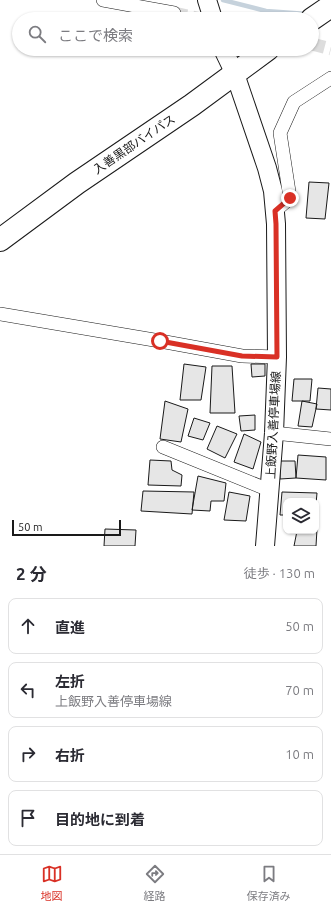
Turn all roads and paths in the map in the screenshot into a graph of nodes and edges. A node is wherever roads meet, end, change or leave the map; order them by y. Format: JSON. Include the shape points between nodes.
{"nodes":[{"id":1,"x":103,"y":0,"type":"edge"},
{"id":2,"x":207,"y":0,"type":"edge"},
{"id":3,"x":331,"y":6,"type":"edge"},
{"id":4,"x":169,"y":12,"type":"tunnel mouth"},
{"id":5,"x":211,"y":12,"type":"edge"},
{"id":6,"x":319,"y":14,"type":"edge"},
{"id":7,"x":226,"y":56,"type":"edge"},
{"id":8,"x":259,"y":56,"type":"edge"},
{"id":9,"x":235,"y":74,"type":"junction"},
{"id":10,"x":331,"y":78,"type":"edge"},
{"id":11,"x":275,"y":211,"type":"junction"},
{"id":12,"x":0,"y":240,"type":"edge"},
{"id":13,"x":0,"y":314,"type":"edge"},
{"id":14,"x":277,"y":357,"type":"junction"},
{"id":15,"x":274,"y":433,"type":"junction"},
{"id":16,"x":331,"y":439,"type":"edge"},
{"id":17,"x":163,"y":447,"type":"dead end"},
{"id":18,"x":270,"y":490,"type":"junction"},
{"id":19,"x":265,"y":546,"type":"edge"}],
"edges":[{"from":1,"to":4,"type":"street"},
{"from":2,"to":5,"type":"main road"},
{"from":3,"to":6,"type":"highway"},
{"from":7,"to":9,"type":"main road","name":"上飯野入善停車場線"},
{"from":8,"to":9,"type":"highway","name":"入善黒部バイパス"},
{"from":9,"to":11,"type":"main road","name":"上飯野入善停車場線","via":[[267,168]]},
{"from":9,"to":12,"type":"highway","name":"入善黒部バイパス","via":[[77,183]]},
{"from":10,"to":11,"type":"street","via":[[294,102],[280,133],[290,198]]},
{"from":11,"to":14,"type":"main road","name":"上飯野入善停車場線"},
{"from":13,"to":14,"type":"street","via":[[242,356]]},
{"from":14,"to":15,"type":"main road","name":"上飯野入善停車場線"},
{"from":15,"to":16,"type":"street"},
{"from":15,"to":18,"type":"main road","name":"上飯野入善停車場線"},
{"from":17,"to":18,"type":"street"},
{"from":18,"to":19,"type":"main road","name":"上飯野入善停車場線"}]}
